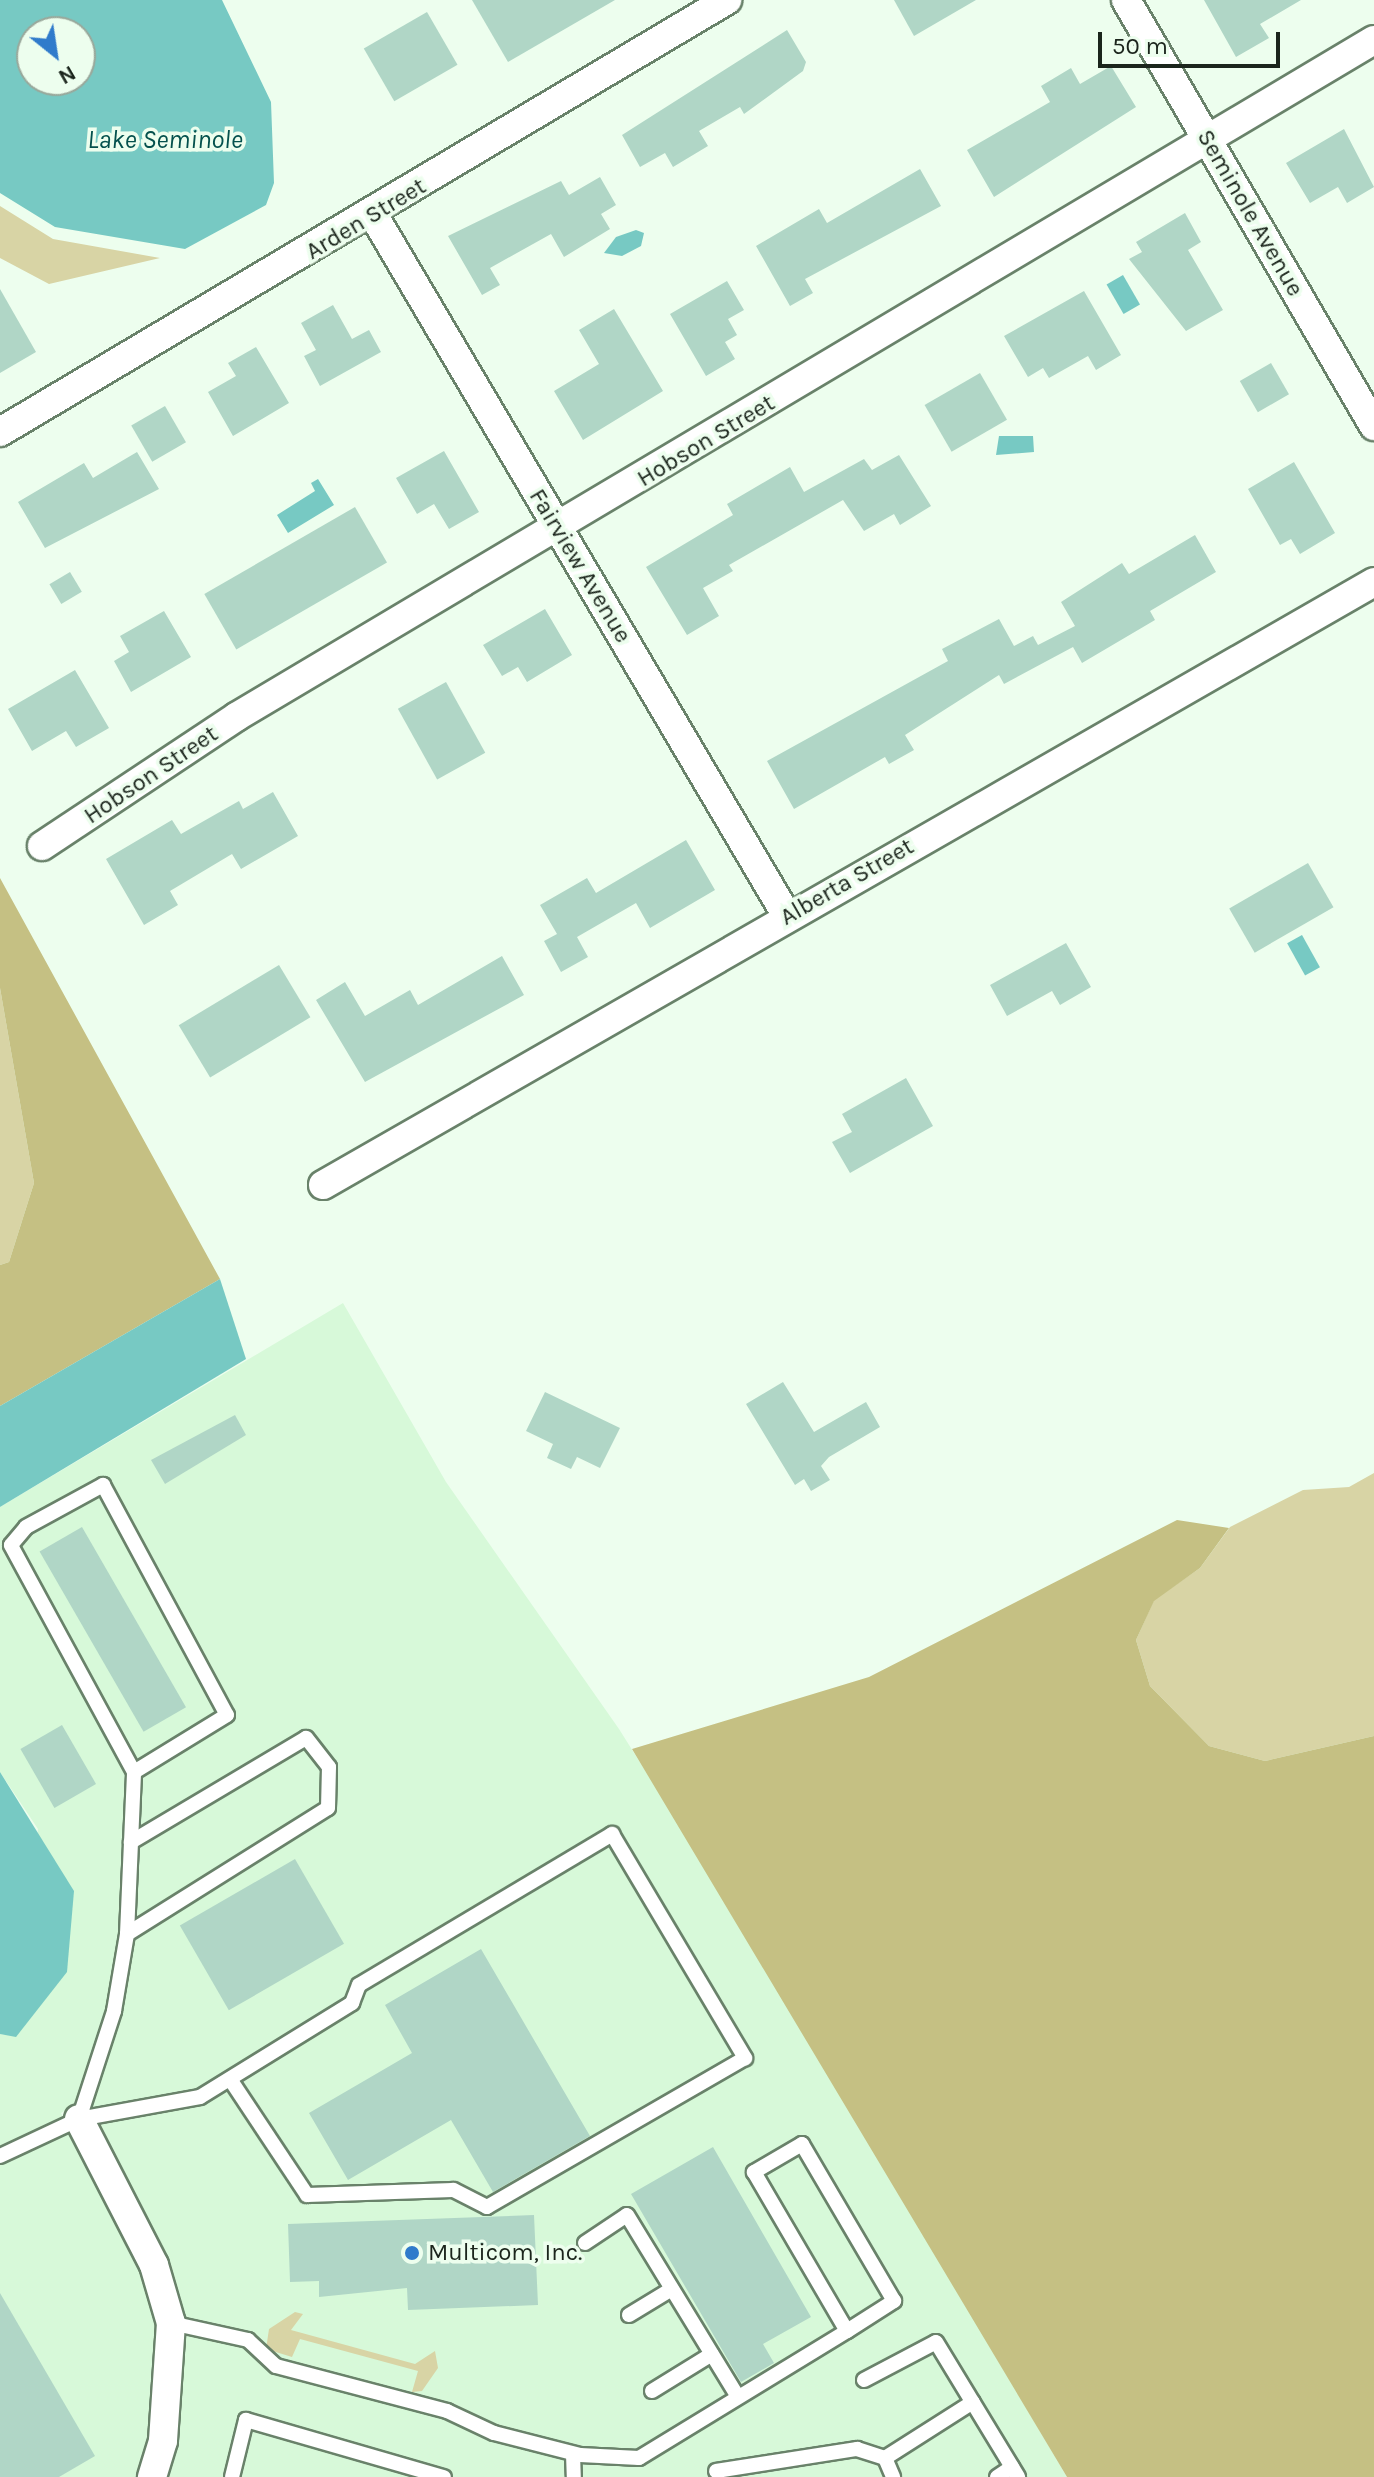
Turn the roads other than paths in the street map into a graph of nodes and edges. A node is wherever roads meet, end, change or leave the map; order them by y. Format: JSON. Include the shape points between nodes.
{"nodes":[{"id":1,"x":727,"y":0,"type":"edge"},
{"id":2,"x":1126,"y":0,"type":"edge"},
{"id":3,"x":1374,"y":40,"type":"edge"},
{"id":4,"x":1207,"y":138,"type":"junction"},
{"id":5,"x":374,"y":216,"type":"junction"},
{"id":6,"x":1374,"y":426,"type":"edge"},
{"id":7,"x":0,"y":432,"type":"edge"},
{"id":8,"x":558,"y":531,"type":"junction"},
{"id":9,"x":1374,"y":582,"type":"edge"},
{"id":10,"x":42,"y":846,"type":"dead end"},
{"id":11,"x":787,"y":916,"type":"junction"},
{"id":12,"x":323,"y":1185,"type":"dead end"},
{"id":13,"x":134,"y":1772,"type":"junction"},
{"id":14,"x":131,"y":1842,"type":"junction"},
{"id":15,"x":127,"y":1934,"type":"junction"},
{"id":16,"x":230,"y":2079,"type":"junction"},
{"id":17,"x":79,"y":2119,"type":"junction"},
{"id":18,"x":0,"y":2156,"type":"edge"},
{"id":19,"x":585,"y":2243,"type":"dead end"},
{"id":20,"x":672,"y":2289,"type":"junction"},
{"id":21,"x":629,"y":2315,"type":"dead end"},
{"id":22,"x":171,"y":2323,"type":"junction"},
{"id":23,"x":847,"y":2331,"type":"junction"},
{"id":24,"x":712,"y":2354,"type":"junction"},
{"id":25,"x":864,"y":2380,"type":"dead end"},
{"id":26,"x":652,"y":2391,"type":"dead end"},
{"id":27,"x":738,"y":2397,"type":"junction"},
{"id":28,"x":973,"y":2402,"type":"junction"},
{"id":29,"x":573,"y":2454,"type":"junction"},
{"id":30,"x":885,"y":2458,"type":"junction"},
{"id":31,"x":383,"y":2460,"type":"junction"},
{"id":32,"x":716,"y":2471,"type":"dead end"},
{"id":33,"x":1015,"y":2472,"type":"edge"},
{"id":34,"x":152,"y":2477,"type":"edge"},
{"id":35,"x":232,"y":2477,"type":"edge"},
{"id":36,"x":393,"y":2477,"type":"edge"},
{"id":37,"x":444,"y":2477,"type":"edge"},
{"id":38,"x":574,"y":2477,"type":"edge"},
{"id":39,"x":893,"y":2477,"type":"edge"},
{"id":40,"x":997,"y":2477,"type":"edge"}],
"edges":[{"from":1,"to":5,"type":"street","name":"Arden Street"},
{"from":2,"to":4,"type":"street","name":"Seminole Avenue"},
{"from":3,"to":4,"type":"street","name":"Hobson Street"},
{"from":4,"to":6,"type":"street","name":"Seminole Avenue"},
{"from":4,"to":8,"type":"street","name":"Hobson Street"},
{"from":5,"to":7,"type":"street","name":"Arden Street"},
{"from":5,"to":8,"type":"street","name":"Fairview Avenue"},
{"from":8,"to":10,"type":"street","name":"Hobson Street","via":[[236,717]]},
{"from":8,"to":11,"type":"street","name":"Fairview Avenue"},
{"from":9,"to":11,"type":"street","name":"Alberta Street"},
{"from":11,"to":12,"type":"street","name":"Alberta Street"},
{"from":13,"to":13,"type":"lane","via":[[11,1545],[26,1527],[103,1485],[227,1715]]},
{"from":13,"to":14,"type":"lane"},
{"from":14,"to":15,"type":"lane"},
{"from":14,"to":15,"type":"lane","via":[[306,1738],[329,1767],[328,1808]]},
{"from":15,"to":17,"type":"lane","via":[[114,2011]]},
{"from":16,"to":16,"type":"lane","via":[[352,2003],[359,1985],[612,1834],[745,2058],[502,2205],[487,2207],[453,2190],[307,2195]]},
{"from":16,"to":17,"type":"lane","via":[[200,2097]]},
{"from":17,"to":18,"type":"lane"},
{"from":17,"to":22,"type":"street","via":[[154,2265]]},
{"from":19,"to":20,"type":"lane","via":[[627,2215]]},
{"from":20,"to":21,"type":"lane"},
{"from":20,"to":24,"type":"lane"},
{"from":22,"to":29,"type":"lane","via":[[248,2340],[264,2360],[290,2371]]},
{"from":22,"to":34,"type":"street","via":[[163,2441]]},
{"from":23,"to":23,"type":"lane","via":[[894,2301],[802,2144],[754,2172]]},
{"from":23,"to":27,"type":"lane"},
{"from":24,"to":26,"type":"lane"},
{"from":24,"to":27,"type":"lane"},
{"from":25,"to":28,"type":"lane","via":[[936,2342]]},
{"from":27,"to":29,"type":"lane","via":[[639,2458]]},
{"from":28,"to":30,"type":"lane"},
{"from":28,"to":33,"type":"lane"},
{"from":29,"to":38,"type":"lane"},
{"from":30,"to":32,"type":"lane","via":[[857,2449]]},
{"from":30,"to":39,"type":"lane"},
{"from":31,"to":35,"type":"lane","via":[[246,2420]]},
{"from":31,"to":36,"type":"lane"},
{"from":31,"to":37,"type":"lane"},
{"from":33,"to":40,"type":"lane"}]}
